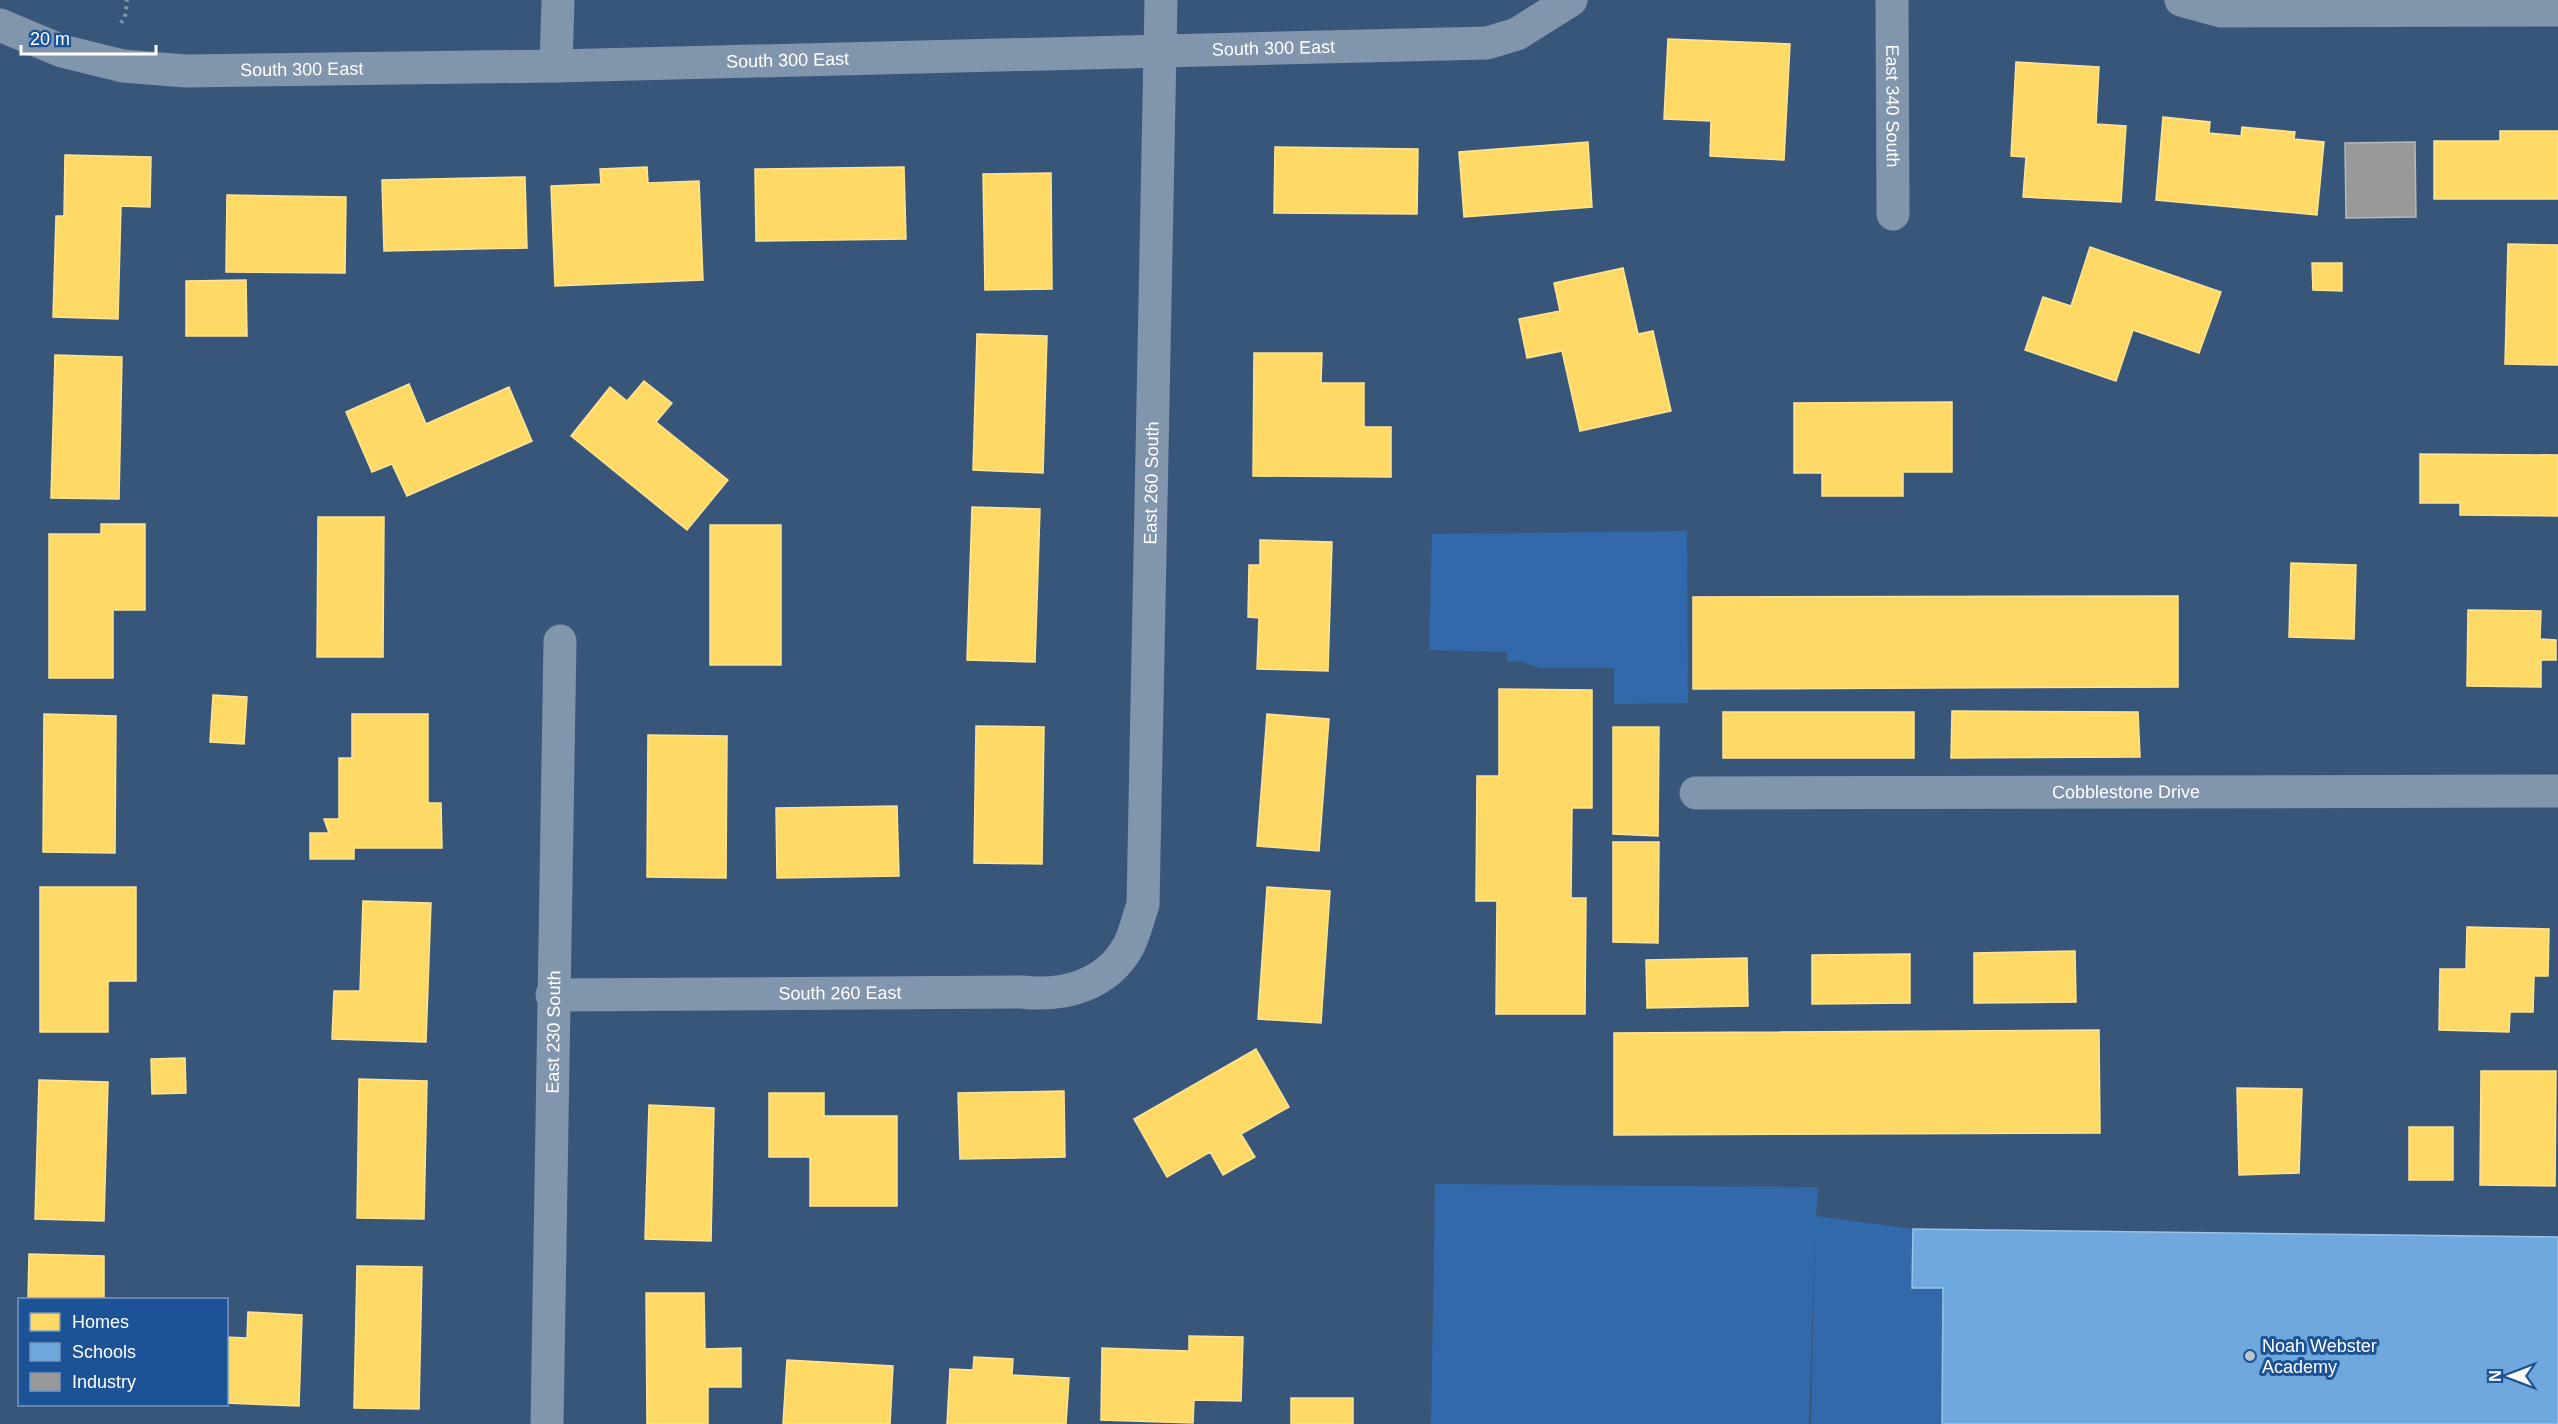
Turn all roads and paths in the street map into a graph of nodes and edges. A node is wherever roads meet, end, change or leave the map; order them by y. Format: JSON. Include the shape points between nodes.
{"nodes":[{"id":1,"x":127,"y":0,"type":"edge"},
{"id":2,"x":558,"y":0,"type":"edge"},
{"id":3,"x":1161,"y":0,"type":"edge"},
{"id":4,"x":1571,"y":0,"type":"edge"},
{"id":5,"x":1892,"y":0,"type":"edge"},
{"id":6,"x":2181,"y":0,"type":"edge"},
{"id":7,"x":2558,"y":10,"type":"edge"},
{"id":8,"x":0,"y":25,"type":"edge"},
{"id":9,"x":119,"y":26,"type":"dead end"},
{"id":10,"x":1159,"y":51,"type":"junction"},
{"id":11,"x":556,"y":66,"type":"junction"},
{"id":12,"x":1893,"y":214,"type":"dead end"},
{"id":13,"x":560,"y":641,"type":"dead end"},
{"id":14,"x":2558,"y":791,"type":"edge"},
{"id":15,"x":1696,"y":793,"type":"dead end"},
{"id":16,"x":1117,"y":961,"type":"joint"},
{"id":17,"x":552,"y":995,"type":"junction"},
{"id":18,"x":547,"y":1424,"type":"edge"}],
"edges":[{"from":1,"to":9,"type":"path","via":[[125,17]]},
{"from":2,"to":11,"type":"street"},
{"from":3,"to":10,"type":"street","name":"East 260 South"},
{"from":4,"to":10,"type":"street","name":"South 300 East","via":[[1517,34],[1487,43]]},
{"from":5,"to":12,"type":"street","name":"East 340 South"},
{"from":6,"to":7,"type":"street","via":[[2221,11]]},
{"from":8,"to":11,"type":"street","name":"South 300 East","via":[[82,56],[123,66],[186,71]]},
{"from":10,"to":11,"type":"street","name":"South 300 East"},
{"from":10,"to":16,"type":"street","name":"East 260 South","via":[[1143,905],[1129,945]]},
{"from":13,"to":17,"type":"street","name":"East 230 South"},
{"from":14,"to":15,"type":"street","name":"Cobblestone Drive"},
{"from":16,"to":17,"type":"street","name":"South 260 East","via":[[1102,976],[1083,986],[1043,994]]},
{"from":17,"to":18,"type":"street","name":"East 230 South"}]}
